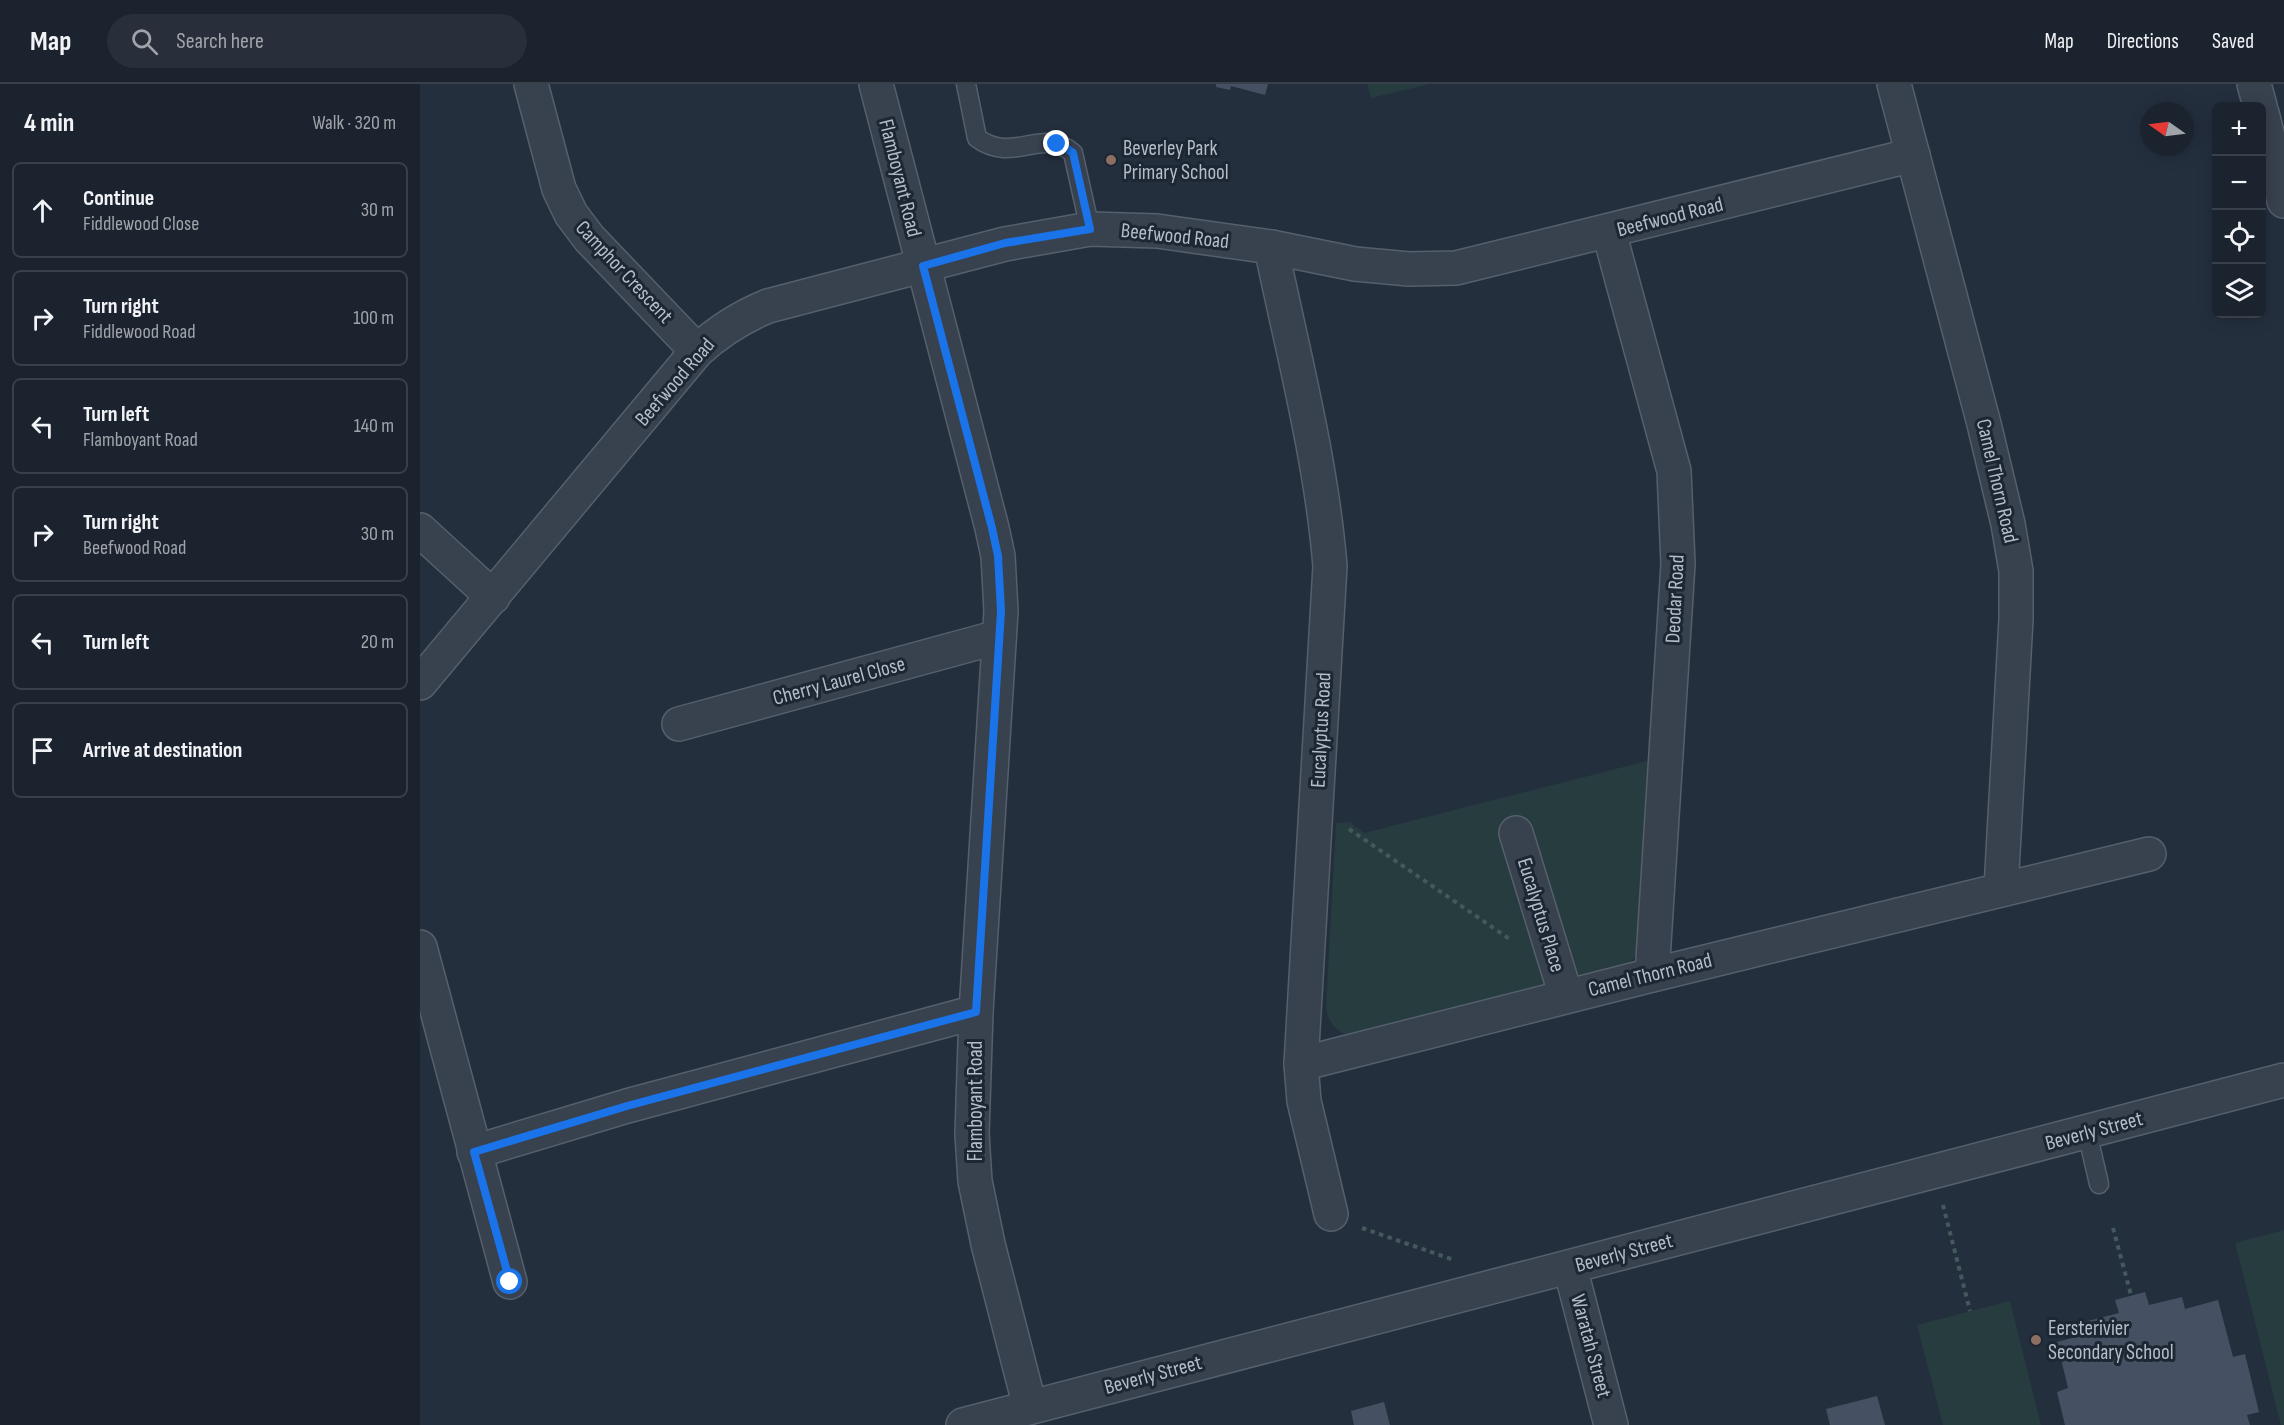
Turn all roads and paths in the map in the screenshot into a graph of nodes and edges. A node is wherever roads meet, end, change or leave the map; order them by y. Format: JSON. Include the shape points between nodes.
{"nodes":[{"id":1,"x":531,"y":84,"type":"edge"},
{"id":2,"x":876,"y":84,"type":"edge"},
{"id":3,"x":966,"y":84,"type":"edge"},
{"id":4,"x":1894,"y":84,"type":"edge"},
{"id":5,"x":2254,"y":84,"type":"edge"},
{"id":6,"x":2259,"y":102,"type":"edge"},
{"id":7,"x":2266,"y":123,"type":"edge"},
{"id":8,"x":2277,"y":147,"type":"edge"},
{"id":9,"x":1913,"y":155,"type":"junction"},
{"id":10,"x":2284,"y":201,"type":"edge"},
{"id":11,"x":1090,"y":229,"type":"junction"},
{"id":12,"x":1610,"y":232,"type":"junction"},
{"id":13,"x":1271,"y":248,"type":"junction"},
{"id":14,"x":923,"y":266,"type":"junction"},
{"id":15,"x":697,"y":351,"type":"junction"},
{"id":16,"x":420,"y":530,"type":"edge"},
{"id":17,"x":494,"y":597,"type":"junction"},
{"id":18,"x":998,"y":637,"type":"junction"},
{"id":19,"x":420,"y":683,"type":"edge"},
{"id":20,"x":679,"y":724,"type":"dead end"},
{"id":21,"x":1345,"y":826,"type":"dead end"},
{"id":22,"x":1516,"y":833,"type":"dead end"},
{"id":23,"x":2149,"y":854,"type":"dead end"},
{"id":24,"x":2001,"y":889,"type":"junction"},
{"id":25,"x":1518,"y":945,"type":"dead end"},
{"id":26,"x":420,"y":947,"type":"edge"},
{"id":27,"x":1652,"y":975,"type":"junction"},
{"id":28,"x":1566,"y":996,"type":"junction"},
{"id":29,"x":976,"y":1012,"type":"junction"},
{"id":30,"x":1301,"y":1064,"type":"junction"},
{"id":31,"x":2284,"y":1080,"type":"edge"},
{"id":32,"x":2087,"y":1132,"type":"junction"},
{"id":33,"x":474,"y":1152,"type":"junction"},
{"id":34,"x":1935,"y":1172,"type":"junction"},
{"id":35,"x":2099,"y":1184,"type":"dead end"},
{"id":36,"x":1342,"y":1219,"type":"joint"},
{"id":37,"x":2114,"y":1228,"type":"dead end"},
{"id":38,"x":1464,"y":1264,"type":"dead end"},
{"id":39,"x":1570,"y":1267,"type":"junction"},
{"id":40,"x":510,"y":1282,"type":"dead end"},
{"id":41,"x":2131,"y":1296,"type":"dead end"},
{"id":42,"x":1970,"y":1311,"type":"dead end"},
{"id":43,"x":1030,"y":1407,"type":"junction"},
{"id":44,"x":963,"y":1425,"type":"edge"},
{"id":45,"x":1611,"y":1425,"type":"edge"}],
"edges":[{"from":1,"to":15,"type":"street","name":"Camphor Crescent","via":[[559,189],[571,213],[589,238]]},
{"from":2,"to":14,"type":"street","name":"Flamboyant Road"},
{"from":3,"to":11,"type":"lane","via":[[977,138],[984,143],[1008,150],[1047,142],[1073,153]]},
{"from":4,"to":9,"type":"street","name":"Camel Thorn Road"},
{"from":5,"to":6,"type":"street"},
{"from":7,"to":8,"type":"street"},
{"from":8,"to":10,"type":"street"},
{"from":9,"to":12,"type":"street","name":"Beefwood Road"},
{"from":9,"to":24,"type":"street","name":"Camel Thorn Road","via":[[1984,424],[2016,571]]},
{"from":11,"to":13,"type":"street","name":"Beefwood Road","via":[[1157,231]]},
{"from":11,"to":14,"type":"street","name":"Beefwood Road","via":[[1005,243]]},
{"from":12,"to":13,"type":"street","name":"Beefwood Road","via":[[1456,268],[1355,264]]},
{"from":12,"to":27,"type":"street","name":"Deodar Road","via":[[1674,471],[1677,515],[1678,564]]},
{"from":13,"to":30,"type":"street","name":"Eucalyptus Road","via":[[1317,466],[1330,566]]},
{"from":14,"to":15,"type":"street","name":"Beefwood Road","via":[[768,306],[726,327]]},
{"from":14,"to":18,"type":"street","name":"Flamboyant Road","via":[[992,528],[1000,585]]},
{"from":15,"to":17,"type":"street","name":"Beefwood Road"},
{"from":16,"to":17,"type":"street"},
{"from":17,"to":19,"type":"street","name":"Beefwood Road"},
{"from":18,"to":20,"type":"street","name":"Cherry Laurel Close"},
{"from":18,"to":29,"type":"street","name":"Flamboyant Road"},
{"from":21,"to":25,"type":"path"},
{"from":22,"to":28,"type":"street","name":"Eucalyptus Place"},
{"from":23,"to":24,"type":"street","name":"Camel Thorn Road"},
{"from":24,"to":27,"type":"street","name":"Camel Thorn Road"},
{"from":26,"to":33,"type":"street"},
{"from":27,"to":28,"type":"street","name":"Camel Thorn Road"},
{"from":28,"to":30,"type":"street","name":"Camel Thorn Road"},
{"from":29,"to":33,"type":"street","via":[[627,1106]]},
{"from":29,"to":43,"type":"street","name":"Flamboyant Road","via":[[972,1134],[975,1181]]},
{"from":30,"to":36,"type":"street","name":"Eucalyptus Road","via":[[1304,1101]]},
{"from":31,"to":32,"type":"street","name":"Beverly Street"},
{"from":32,"to":34,"type":"street","name":"Beverly Street"},
{"from":32,"to":35,"type":"lane"},
{"from":33,"to":40,"type":"street"},
{"from":34,"to":39,"type":"street","name":"Beverly Street"},
{"from":34,"to":42,"type":"path"},
{"from":36,"to":38,"type":"path"},
{"from":37,"to":41,"type":"path"},
{"from":39,"to":43,"type":"street","name":"Beverly Street"},
{"from":39,"to":45,"type":"street","name":"Waratah Street"},
{"from":43,"to":44,"type":"street","name":"Beverly Street"}]}
